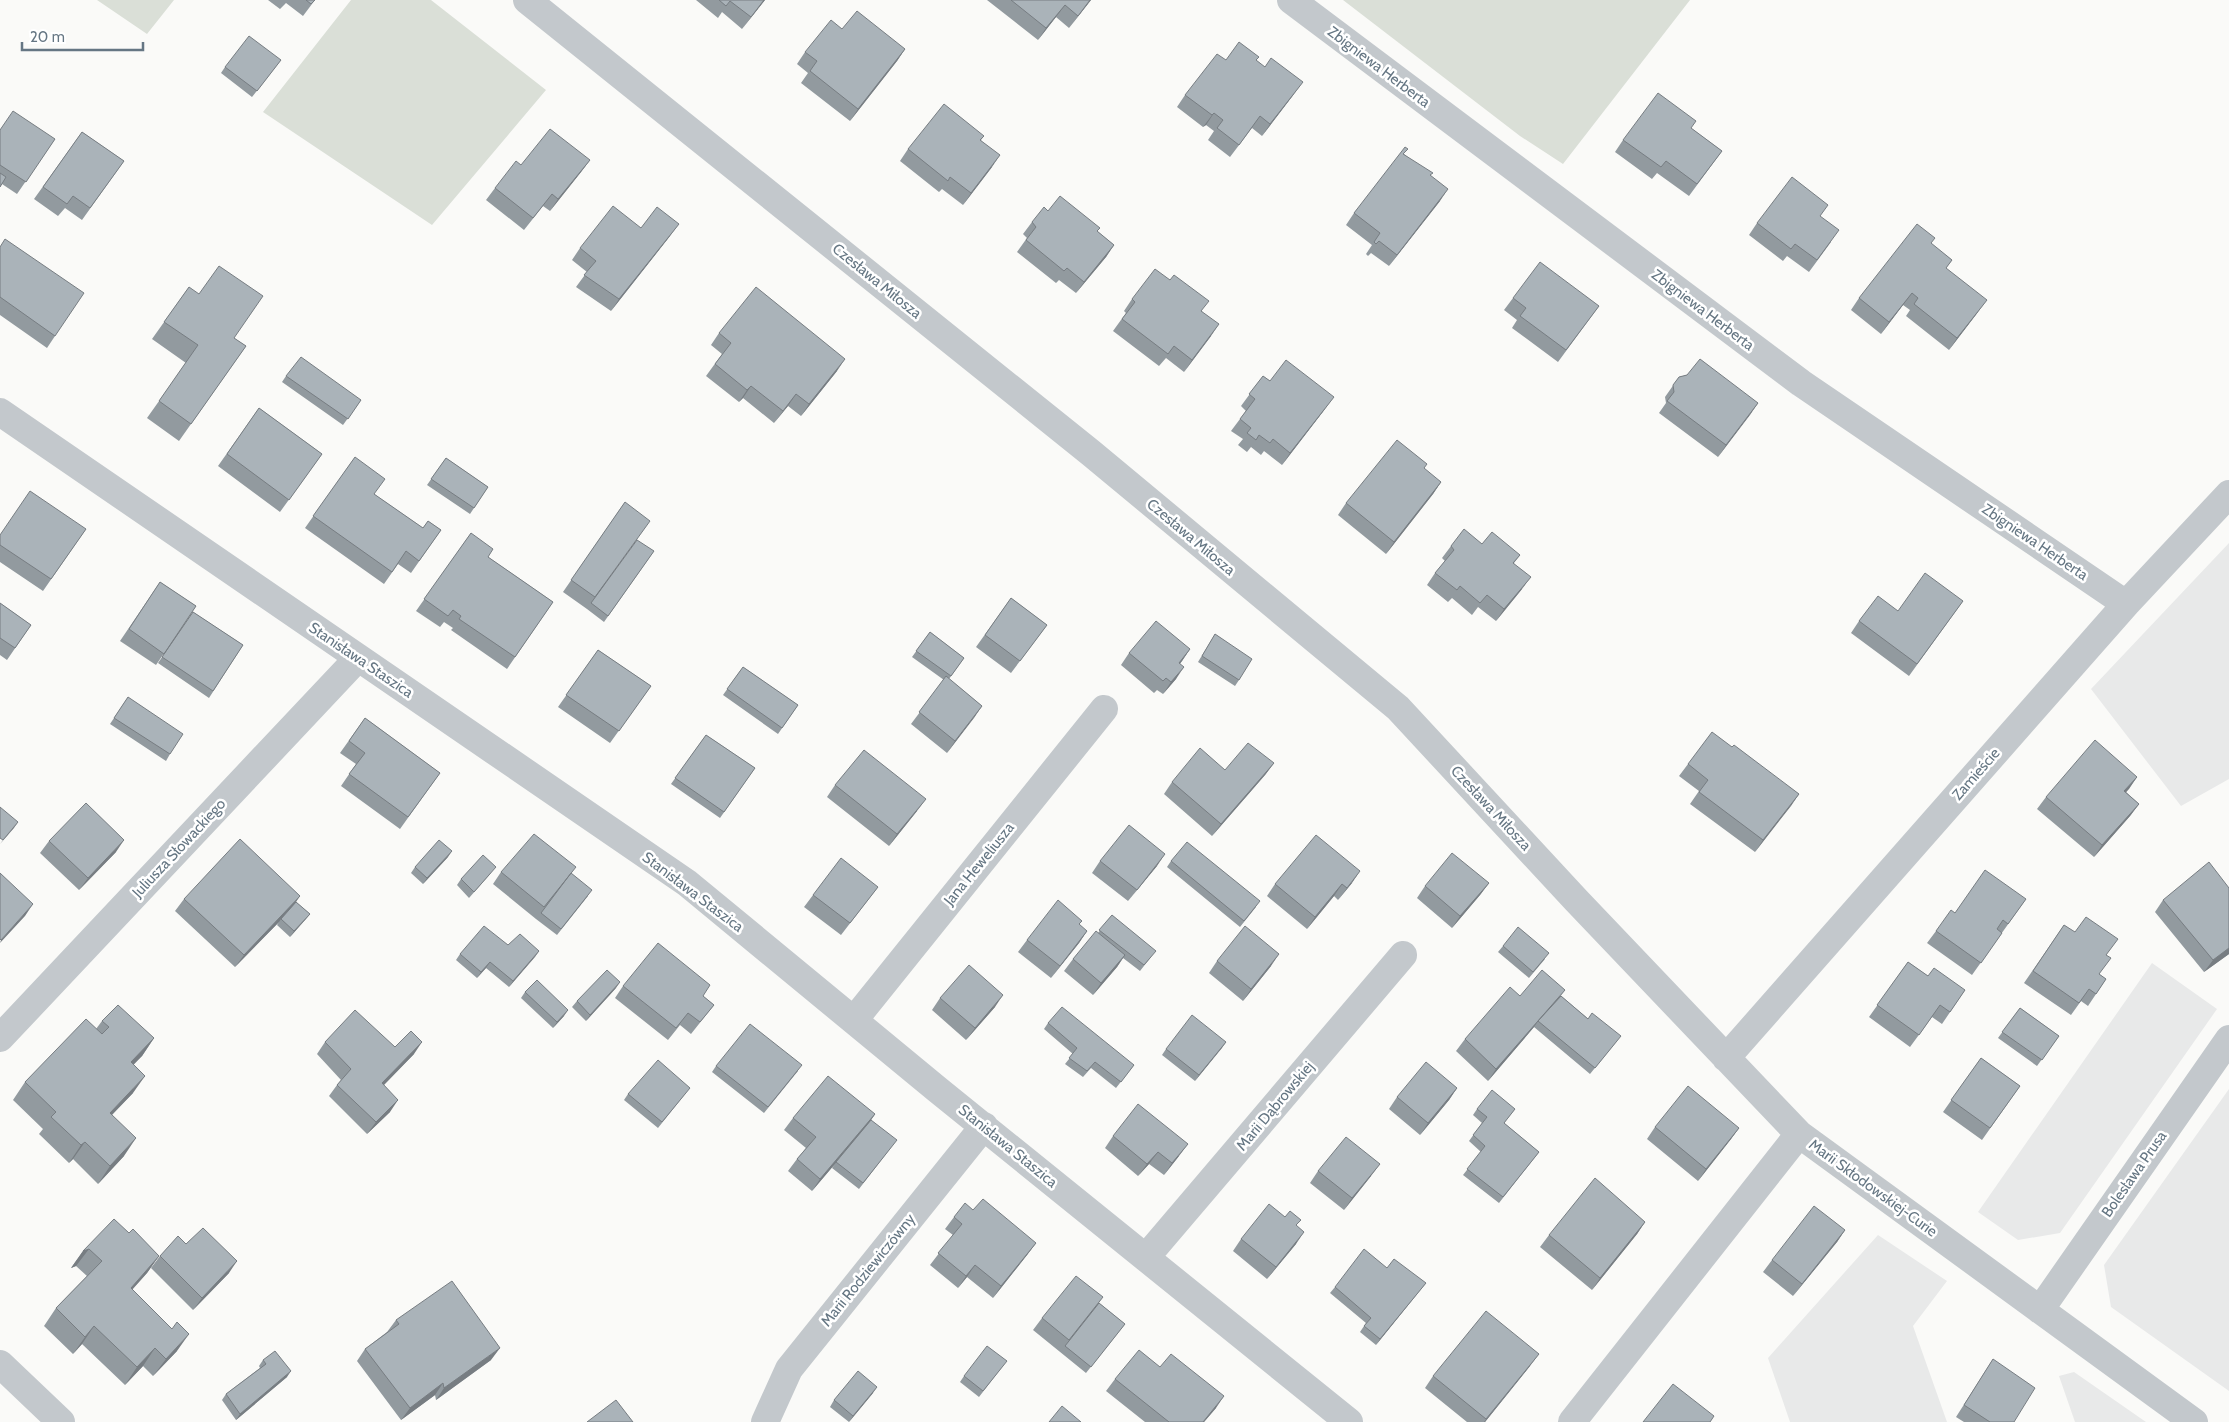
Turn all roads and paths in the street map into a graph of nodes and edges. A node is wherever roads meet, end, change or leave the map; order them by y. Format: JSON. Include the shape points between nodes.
{"nodes":[{"id":1,"x":527,"y":0,"type":"edge"},
{"id":2,"x":1291,"y":0,"type":"edge"},
{"id":3,"x":0,"y":412,"type":"edge"},
{"id":4,"x":2229,"y":494,"type":"edge"},
{"id":5,"x":2126,"y":604,"type":"junction"},
{"id":6,"x":358,"y":658,"type":"junction"},
{"id":7,"x":1104,"y":709,"type":"dead end"},
{"id":8,"x":1403,"y":955,"type":"dead end"},
{"id":9,"x":854,"y":1020,"type":"junction"},
{"id":10,"x":0,"y":1038,"type":"edge"},
{"id":11,"x":2229,"y":1039,"type":"edge"},
{"id":12,"x":1726,"y":1058,"type":"junction"},
{"id":13,"x":984,"y":1126,"type":"junction"},
{"id":14,"x":1799,"y":1134,"type":"junction"},
{"id":15,"x":1147,"y":1256,"type":"junction"},
{"id":16,"x":2040,"y":1310,"type":"junction"},
{"id":17,"x":0,"y":1364,"type":"edge"},
{"id":18,"x":60,"y":1422,"type":"edge"},
{"id":19,"x":765,"y":1422,"type":"edge"},
{"id":20,"x":1349,"y":1422,"type":"edge"},
{"id":21,"x":1572,"y":1422,"type":"edge"},
{"id":22,"x":2194,"y":1422,"type":"edge"}],
"edges":[{"from":1,"to":12,"type":"street","name":"Czesława Miłosza","via":[[1083,447],[1398,708]]},
{"from":2,"to":5,"type":"street","name":"Zbigniewa Herberta","via":[[1801,383]]},
{"from":3,"to":6,"type":"street","name":"Stanisława Staszica"},
{"from":4,"to":5,"type":"street","name":"Zamieście"},
{"from":5,"to":12,"type":"street","name":"Zamieście"},
{"from":6,"to":9,"type":"street","name":"Stanisława Staszica","via":[[687,883]]},
{"from":6,"to":10,"type":"street","name":"Juliusza Słowackiego"},
{"from":7,"to":9,"type":"street","name":"Jana Heweliusza"},
{"from":8,"to":15,"type":"street","name":"Marii Dąbrowskiej"},
{"from":9,"to":13,"type":"street","name":"Stanisława Staszica"},
{"from":11,"to":16,"type":"street","name":"Bolesława Prusa"},
{"from":12,"to":14,"type":"street","name":"Czesława Miłosza"},
{"from":13,"to":15,"type":"street","name":"Stanisława Staszica"},
{"from":13,"to":19,"type":"street","name":"Marii Rodziewiczówny","via":[[789,1369]]},
{"from":14,"to":16,"type":"street","name":"Marii Skłodowskiej-Curie"},
{"from":14,"to":21,"type":"street","name":"Marii Skłodowskiej-Curie"},
{"from":15,"to":20,"type":"street","name":"Stanisława Staszica"},
{"from":16,"to":22,"type":"street","name":"Marii Skłodowskiej-Curie"},
{"from":17,"to":18,"type":"street"}]}
